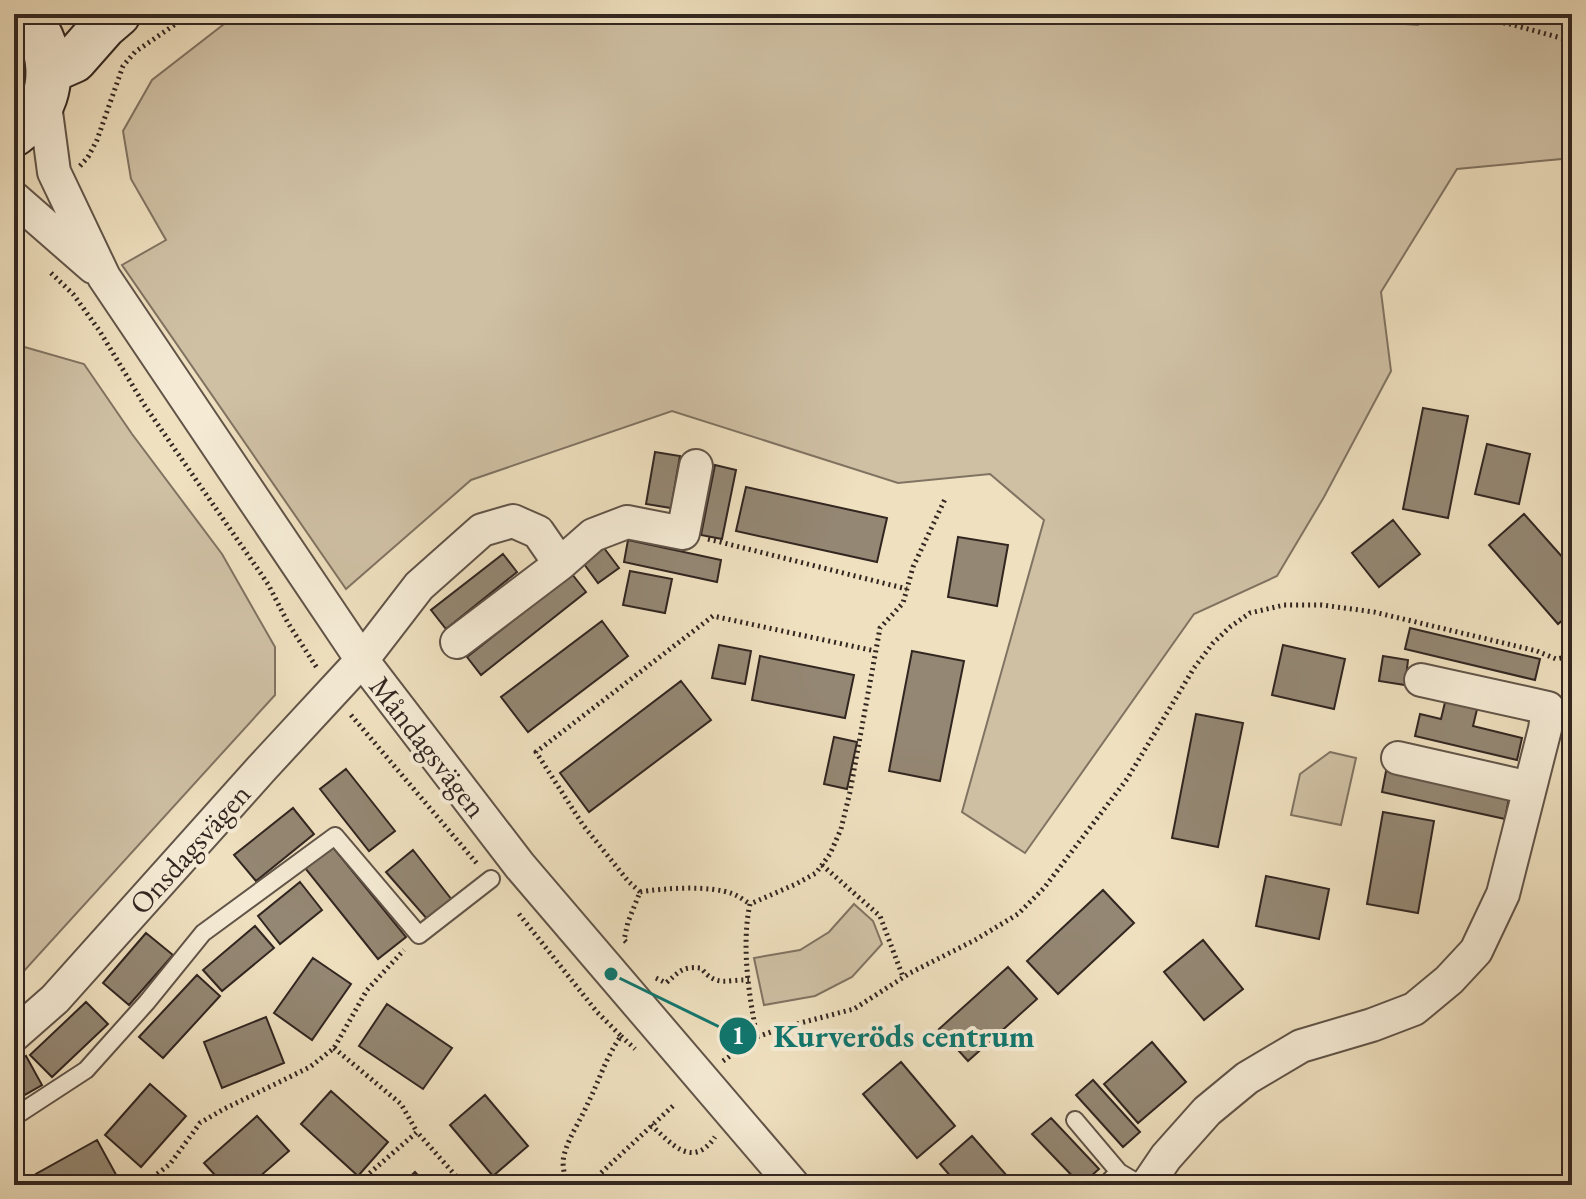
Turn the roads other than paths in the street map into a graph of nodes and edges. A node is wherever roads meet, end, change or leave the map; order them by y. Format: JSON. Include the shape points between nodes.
{"nodes":[{"id":1,"x":118,"y":14,"type":"edge"},
{"id":2,"x":36,"y":17,"type":"edge"},
{"id":3,"x":47,"y":84,"type":"junction"},
{"id":4,"x":14,"y":134,"type":"edge"},
{"id":5,"x":14,"y":198,"type":"edge"},
{"id":6,"x":104,"y":277,"type":"junction"},
{"id":7,"x":696,"y":466,"type":"dead end"},
{"id":8,"x":560,"y":564,"type":"junction"},
{"id":9,"x":457,"y":642,"type":"dead end"},
{"id":10,"x":362,"y":660,"type":"junction"},
{"id":11,"x":1421,"y":680,"type":"dead end"},
{"id":12,"x":1398,"y":758,"type":"dead end"},
{"id":13,"x":1530,"y":788,"type":"junction"},
{"id":14,"x":491,"y":879,"type":"dead end"},
{"id":15,"x":14,"y":1035,"type":"edge"},
{"id":16,"x":14,"y":1117,"type":"edge"},
{"id":17,"x":1075,"y":1120,"type":"dead end"},
{"id":18,"x":1136,"y":1181,"type":"edge"},
{"id":19,"x":793,"y":1185,"type":"edge"},
{"id":20,"x":1105,"y":1185,"type":"edge"}],
"edges":[{"from":1,"to":3,"type":"main road"},
{"from":2,"to":3,"type":"main road","via":[[45,44]]},
{"from":3,"to":4,"type":"main road","via":[[31,120]]},
{"from":3,"to":6,"type":"street","name":"Måndagsvägen","via":[[54,172]]},
{"from":5,"to":6,"type":"street","name":"Måndagsvägen"},
{"from":6,"to":10,"type":"street","name":"Måndagsvägen"},
{"from":7,"to":8,"type":"street","via":[[683,533],[627,522],[593,535]]},
{"from":8,"to":9,"type":"street"},
{"from":8,"to":10,"type":"street","name":"Onsdagsvägen","via":[[538,532],[513,521],[482,530],[419,586]]},
{"from":10,"to":15,"type":"street","name":"Onsdagsvägen","via":[[55,999]]},
{"from":10,"to":19,"type":"street","name":"Måndagsvägen","via":[[520,866]]},
{"from":11,"to":13,"type":"street","via":[[1548,708]]},
{"from":12,"to":13,"type":"street"},
{"from":13,"to":18,"type":"street","via":[[1503,894],[1476,951],[1449,980],[1414,1009],[1301,1046],[1247,1078]]},
{"from":14,"to":16,"type":"lane","via":[[419,935],[335,836],[203,933],[86,1070]]},
{"from":17,"to":18,"type":"lane"},
{"from":18,"to":20,"type":"lane"}]}
